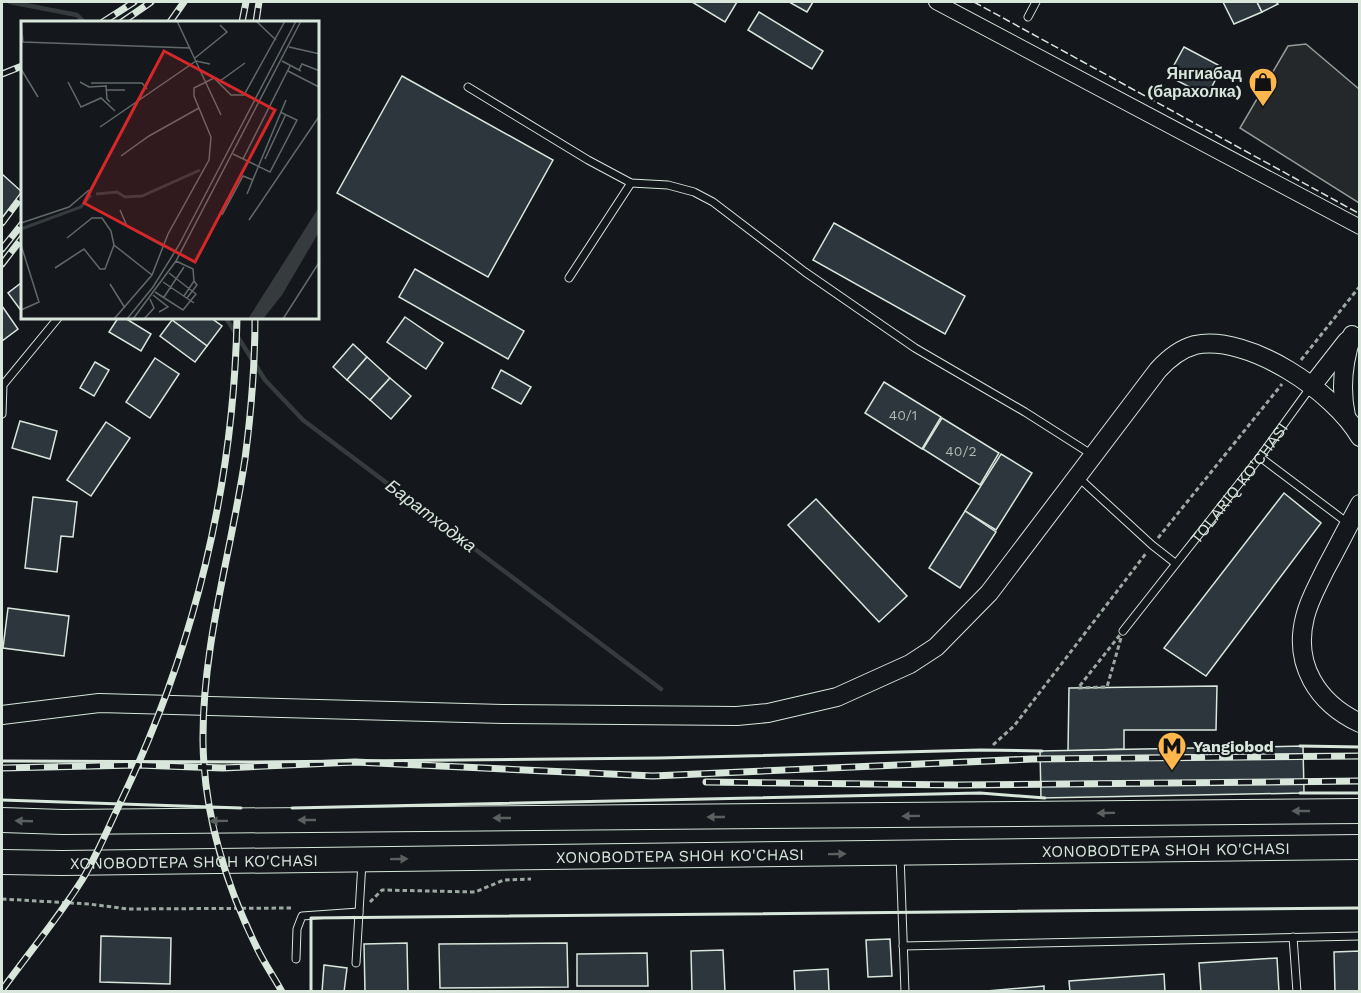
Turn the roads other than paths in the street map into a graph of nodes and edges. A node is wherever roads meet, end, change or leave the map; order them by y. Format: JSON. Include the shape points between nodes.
{"nodes":[{"id":1,"x":936,"y":2,"type":"edge"},
{"id":2,"x":1036,"y":2,"type":"edge"},
{"id":3,"x":1028,"y":17,"type":"dead end"},
{"id":4,"x":468,"y":87,"type":"dead end"},
{"id":5,"x":631,"y":183,"type":"junction"},
{"id":6,"x":1359,"y":227,"type":"edge"},
{"id":7,"x":569,"y":278,"type":"dead end"},
{"id":8,"x":56,"y":320,"type":"edge"},
{"id":9,"x":1357,"y":336,"type":"edge"},
{"id":10,"x":1311,"y":387,"type":"junction"},
{"id":11,"x":2,"y":414,"type":"edge"},
{"id":12,"x":1346,"y":416,"type":"junction"},
{"id":13,"x":1359,"y":437,"type":"edge"},
{"id":14,"x":1092,"y":455,"type":"junction"},
{"id":15,"x":1260,"y":457,"type":"junction"},
{"id":16,"x":1077,"y":476,"type":"junction"},
{"id":17,"x":1359,"y":504,"type":"edge"},
{"id":18,"x":1349,"y":524,"type":"junction"},
{"id":19,"x":1175,"y":563,"type":"junction"},
{"id":20,"x":1124,"y":632,"type":"road end"},
{"id":21,"x":2,"y":715,"type":"edge"},
{"id":22,"x":1359,"y":723,"type":"edge"},
{"id":23,"x":1359,"y":811,"type":"edge"},
{"id":24,"x":2,"y":820,"type":"edge"},
{"id":25,"x":278,"y":820,"type":"junction"},
{"id":26,"x":63,"y":822,"type":"junction"},
{"id":27,"x":1359,"y":847,"type":"edge"},
{"id":28,"x":900,"y":853,"type":"junction"},
{"id":29,"x":362,"y":859,"type":"junction"},
{"id":30,"x":277,"y":860,"type":"junction"},
{"id":31,"x":2,"y":862,"type":"edge"},
{"id":32,"x":62,"y":863,"type":"junction"},
{"id":33,"x":359,"y":912,"type":"junction"},
{"id":34,"x":1359,"y":936,"type":"edge"},
{"id":35,"x":1293,"y":937,"type":"junction"},
{"id":36,"x":903,"y":946,"type":"junction"},
{"id":37,"x":296,"y":959,"type":"dead end"},
{"id":38,"x":356,"y":963,"type":"dead end"},
{"id":39,"x":904,"y":992,"type":"edge"},
{"id":40,"x":1297,"y":992,"type":"edge"}],
"edges":[{"from":1,"to":6,"type":"street"},
{"from":2,"to":3,"type":"lane"},
{"from":4,"to":5,"type":"lane"},
{"from":5,"to":7,"type":"lane"},
{"from":5,"to":14,"type":"lane","via":[[668,185],[712,202],[915,348]]},
{"from":8,"to":11,"type":"lane","via":[[3,385]]},
{"from":9,"to":10,"type":"street","name":"TOLARIQ KO'CHASI"},
{"from":9,"to":12,"type":"street","name":"TOLARIQ KO'CHASI","via":[[1345,362]]},
{"from":10,"to":12,"type":"street"},
{"from":10,"to":14,"type":"street","via":[[1291,372],[1237,346],[1208,344],[1185,348],[1158,370]]},
{"from":10,"to":15,"type":"lane","name":"TOLARIQ KO'CHASI"},
{"from":12,"to":13,"type":"street"},
{"from":14,"to":16,"type":"street"},
{"from":15,"to":18,"type":"lane"},
{"from":15,"to":19,"type":"lane","name":"TOLARIQ KO'CHASI"},
{"from":16,"to":19,"type":"lane"},
{"from":16,"to":21,"type":"street","via":[[989,593],[936,647],[868,684],[802,706],[725,716],[99,703]]},
{"from":17,"to":18,"type":"street"},
{"from":18,"to":22,"type":"street","via":[[1307,610],[1303,650],[1311,680],[1324,700]]},
{"from":19,"to":20,"type":"lane","name":"TOLARIQ KO'CHASI"},
{"from":23,"to":25,"type":"highway","one_way":true},
{"from":26,"to":24,"type":"highway","one_way":true},
{"from":25,"to":26,"type":"highway","one_way":true},
{"from":25,"to":30,"type":"highway"},
{"from":26,"to":32,"type":"highway"},
{"from":27,"to":28,"type":"highway","name":"XONOBODTEPA SHOH KO'CHASI"},
{"from":29,"to":28,"type":"highway","name":"XONOBODTEPA SHOH KO'CHASI","one_way":true},
{"from":28,"to":36,"type":"lane"},
{"from":29,"to":30,"type":"highway","name":"XONOBODTEPA SHOH KO'CHASI"},
{"from":29,"to":33,"type":"lane"},
{"from":30,"to":32,"type":"highway","name":"XONOBODTEPA SHOH KO'CHASI"},
{"from":31,"to":32,"type":"highway","name":"XONOBODTEPA SHOH KO'CHASI"},
{"from":33,"to":37,"type":"lane","via":[[302,916],[297,929]]},
{"from":33,"to":38,"type":"lane"},
{"from":34,"to":35,"type":"lane"},
{"from":35,"to":36,"type":"lane"},
{"from":35,"to":40,"type":"lane"},
{"from":36,"to":39,"type":"lane"}]}
